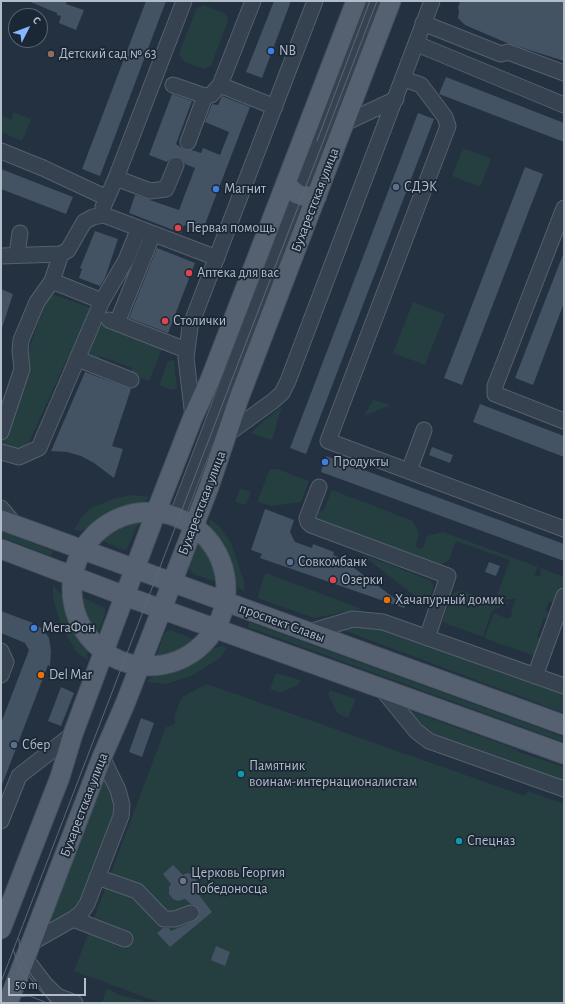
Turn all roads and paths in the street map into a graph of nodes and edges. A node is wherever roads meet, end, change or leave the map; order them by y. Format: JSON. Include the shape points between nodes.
{"nodes":[{"id":1,"x":184,"y":1,"type":"edge"},
{"id":2,"x":253,"y":1,"type":"edge"},
{"id":3,"x":315,"y":1,"type":"edge"},
{"id":4,"x":356,"y":1,"type":"edge"},
{"id":5,"x":374,"y":1,"type":"edge"},
{"id":6,"x":391,"y":1,"type":"edge"},
{"id":7,"x":432,"y":1,"type":"edge"},
{"id":8,"x":423,"y":23,"type":"junction"},
{"id":9,"x":417,"y":44,"type":"junction"},
{"id":10,"x":564,"y":73,"type":"edge"},
{"id":11,"x":404,"y":79,"type":"junction"},
{"id":12,"x":173,"y":84,"type":"dead end"},
{"id":13,"x":220,"y":85,"type":"junction"},
{"id":14,"x":206,"y":96,"type":"junction"},
{"id":15,"x":396,"y":99,"type":"junction"},
{"id":16,"x":564,"y":104,"type":"edge"},
{"id":17,"x":275,"y":107,"type":"junction"},
{"id":18,"x":345,"y":123,"type":"junction"},
{"id":19,"x":188,"y":142,"type":"dead end"},
{"id":20,"x":1,"y":151,"type":"edge"},
{"id":21,"x":176,"y":164,"type":"dead end"},
{"id":22,"x":116,"y":178,"type":"junction"},
{"id":23,"x":301,"y":192,"type":"junction"},
{"id":24,"x":104,"y":204,"type":"junction"},
{"id":25,"x":564,"y":208,"type":"edge"},
{"id":26,"x":146,"y":231,"type":"junction"},
{"id":27,"x":20,"y":233,"type":"dead end"},
{"id":28,"x":17,"y":254,"type":"junction"},
{"id":29,"x":61,"y":254,"type":"junction"},
{"id":30,"x":1,"y":256,"type":"edge"},
{"id":31,"x":217,"y":258,"type":"junction"},
{"id":32,"x":52,"y":281,"type":"junction"},
{"id":33,"x":102,"y":301,"type":"junction"},
{"id":34,"x":97,"y":315,"type":"junction"},
{"id":35,"x":117,"y":323,"type":"junction"},
{"id":36,"x":186,"y":350,"type":"junction"},
{"id":37,"x":78,"y":359,"type":"junction"},
{"id":38,"x":132,"y":380,"type":"dead end"},
{"id":39,"x":193,"y":417,"type":"junction"},
{"id":40,"x":564,"y":421,"type":"edge"},
{"id":41,"x":424,"y":430,"type":"dead end"},
{"id":42,"x":1,"y":432,"type":"edge"},
{"id":43,"x":228,"y":433,"type":"junction"},
{"id":44,"x":1,"y":452,"type":"edge"},
{"id":45,"x":409,"y":471,"type":"junction"},
{"id":46,"x":319,"y":487,"type":"dead end"},
{"id":47,"x":1,"y":508,"type":"edge"},
{"id":48,"x":156,"y":512,"type":"junction"},
{"id":49,"x":176,"y":519,"type":"junction"},
{"id":50,"x":9,"y":523,"type":"edge"},
{"id":51,"x":194,"y":526,"type":"junction"},
{"id":52,"x":564,"y":529,"type":"edge"},
{"id":53,"x":1,"y":549,"type":"edge"},
{"id":54,"x":82,"y":550,"type":"junction"},
{"id":55,"x":135,"y":570,"type":"junction"},
{"id":56,"x":72,"y":576,"type":"junction"},
{"id":57,"x":172,"y":583,"type":"junction"},
{"id":58,"x":125,"y":596,"type":"junction"},
{"id":59,"x":564,"y":596,"type":"edge"},
{"id":60,"x":225,"y":602,"type":"junction"},
{"id":61,"x":162,"y":608,"type":"junction"},
{"id":62,"x":216,"y":628,"type":"junction"},
{"id":63,"x":309,"y":632,"type":"junction"},
{"id":64,"x":427,"y":638,"type":"junction"},
{"id":65,"x":1,"y":651,"type":"edge"},
{"id":66,"x":104,"y":653,"type":"junction"},
{"id":67,"x":140,"y":666,"type":"junction"},
{"id":68,"x":1,"y":675,"type":"edge"},
{"id":69,"x":535,"y":676,"type":"junction"},
{"id":70,"x":564,"y":686,"type":"edge"},
{"id":71,"x":381,"y":688,"type":"junction"},
{"id":72,"x":564,"y":725,"type":"edge"},
{"id":73,"x":73,"y":734,"type":"junction"},
{"id":74,"x":564,"y":754,"type":"edge"},
{"id":75,"x":102,"y":757,"type":"junction"},
{"id":76,"x":564,"y":789,"type":"edge"},
{"id":77,"x":1,"y":821,"type":"edge"},
{"id":78,"x":97,"y":877,"type":"junction"},
{"id":79,"x":191,"y":913,"type":"dead end"},
{"id":80,"x":74,"y":919,"type":"junction"},
{"id":81,"x":1,"y":929,"type":"edge"},
{"id":82,"x":125,"y":939,"type":"dead end"},
{"id":83,"x":27,"y":951,"type":"junction"},
{"id":84,"x":8,"y":1003,"type":"edge"},
{"id":85,"x":75,"y":1003,"type":"edge"}],
"edges":[{"from":1,"to":22,"type":"street"},
{"from":2,"to":13,"type":"street"},
{"from":3,"to":17,"type":"street"},
{"from":4,"to":23,"type":"main road","name":"Бухарестская улица"},
{"from":5,"to":23,"type":"street"},
{"from":6,"to":18,"type":"main road","name":"Бухарестская улица"},
{"from":7,"to":8,"type":"street"},
{"from":8,"to":9,"type":"street"},
{"from":8,"to":10,"type":"street","via":[[501,54],[508,52]]},
{"from":9,"to":11,"type":"street"},
{"from":9,"to":16,"type":"street"},
{"from":11,"to":15,"type":"street"},
{"from":11,"to":45,"type":"street","via":[[421,85],[445,117],[448,126],[405,254],[328,441]]},
{"from":12,"to":14,"type":"street"},
{"from":13,"to":14,"type":"street","via":[[211,95]]},
{"from":13,"to":17,"type":"street"},
{"from":14,"to":19,"type":"street"},
{"from":15,"to":18,"type":"street"},
{"from":15,"to":43,"type":"street","via":[[282,393]]},
{"from":17,"to":31,"type":"street"},
{"from":18,"to":23,"type":"main road","name":"Бухарестская улица"},
{"from":20,"to":24,"type":"street","via":[[43,168]]},
{"from":21,"to":22,"type":"street","via":[[166,189],[150,191]]},
{"from":22,"to":24,"type":"street"},
{"from":23,"to":39,"type":"main road","name":"Бухарестская улица"},
{"from":23,"to":43,"type":"main road","name":"Бухарестская улица"},
{"from":23,"to":49,"type":"street"},
{"from":24,"to":26,"type":"street"},
{"from":24,"to":29,"type":"street","via":[[93,217],[84,222],[68,250]]},
{"from":25,"to":40,"type":"street","via":[[495,386],[495,394]]},
{"from":26,"to":31,"type":"street"},
{"from":26,"to":33,"type":"street"},
{"from":26,"to":35,"type":"street"},
{"from":27,"to":28,"type":"street"},
{"from":28,"to":29,"type":"street"},
{"from":28,"to":30,"type":"street"},
{"from":29,"to":32,"type":"street"},
{"from":31,"to":36,"type":"street","via":[[194,316]]},
{"from":32,"to":33,"type":"street"},
{"from":32,"to":42,"type":"street","via":[[37,302],[21,340],[22,369]]},
{"from":33,"to":34,"type":"street"},
{"from":34,"to":35,"type":"street"},
{"from":34,"to":37,"type":"street"},
{"from":35,"to":36,"type":"street"},
{"from":36,"to":39,"type":"street"},
{"from":37,"to":38,"type":"street"},
{"from":37,"to":44,"type":"street","via":[[39,448],[19,457]]},
{"from":39,"to":48,"type":"main road","name":"Бухарестская улица"},
{"from":41,"to":45,"type":"street"},
{"from":43,"to":51,"type":"main road","name":"Бухарестская улица"},
{"from":45,"to":52,"type":"street"},
{"from":46,"to":64,"type":"street","via":[[307,518],[311,525],[448,576]]},
{"from":47,"to":50,"type":"street"},
{"from":48,"to":49,"type":"main road"},
{"from":48,"to":54,"type":"main road","via":[[133,513],[109,522]]},
{"from":48,"to":55,"type":"main road","name":"Бухарестская улица"},
{"from":49,"to":51,"type":"main road"},
{"from":50,"to":54,"type":"main road","name":"проспект Славы"},
{"from":51,"to":57,"type":"main road","name":"Бухарестская улица"},
{"from":51,"to":60,"type":"main road","via":[[210,541],[221,560],[226,581]]},
{"from":53,"to":56,"type":"main road","name":"проспект Славы"},
{"from":54,"to":55,"type":"main road","name":"проспект Славы"},
{"from":54,"to":56,"type":"main road"},
{"from":55,"to":57,"type":"main road","name":"проспект Славы"},
{"from":55,"to":58,"type":"main road","name":"Бухарестская улица"},
{"from":56,"to":58,"type":"main road","name":"проспект Славы"},
{"from":56,"to":66,"type":"main road","via":[[74,614],[87,637]]},
{"from":57,"to":60,"type":"main road","name":"проспект Славы"},
{"from":57,"to":61,"type":"main road","name":"Бухарестская улица"},
{"from":58,"to":61,"type":"main road","name":"проспект Славы"},
{"from":58,"to":66,"type":"main road","name":"Бухарестская улица"},
{"from":59,"to":69,"type":"street"},
{"from":60,"to":62,"type":"main road"},
{"from":60,"to":63,"type":"main road","name":"проспект Славы"},
{"from":61,"to":62,"type":"main road","name":"проспект Славы"},
{"from":61,"to":67,"type":"main road","name":"Бухарестская улица"},
{"from":62,"to":67,"type":"main road","via":[[200,648],[184,658],[166,665]]},
{"from":62,"to":71,"type":"main road","name":"проспект Славы"},
{"from":63,"to":64,"type":"street","via":[[353,619],[367,619]]},
{"from":63,"to":72,"type":"main road","name":"проспект Славы"},
{"from":64,"to":69,"type":"street"},
{"from":65,"to":68,"type":"street","via":[[6,662]]},
{"from":66,"to":67,"type":"main road"},
{"from":66,"to":73,"type":"main road","name":"Бухарестская улица"},
{"from":67,"to":75,"type":"main road","name":"Бухарестская улица"},
{"from":69,"to":70,"type":"street"},
{"from":71,"to":74,"type":"main road","name":"проспект Славы"},
{"from":71,"to":76,"type":"street","via":[[416,731],[429,741]]},
{"from":73,"to":77,"type":"street","via":[[19,776]]},
{"from":73,"to":81,"type":"main road","name":"Бухарестская улица","via":[[60,777]]},
{"from":75,"to":78,"type":"street","via":[[113,777],[122,806],[121,816]]},
{"from":75,"to":83,"type":"main road","name":"Бухарестская улица"},
{"from":78,"to":79,"type":"street","via":[[138,891],[164,919],[175,919]]},
{"from":78,"to":80,"type":"street","via":[[87,904]]},
{"from":80,"to":82,"type":"street"},
{"from":80,"to":83,"type":"street"},
{"from":83,"to":84,"type":"main road","name":"Бухарестская улица"},
{"from":83,"to":85,"type":"street","via":[[45,984],[57,996]]}]}
